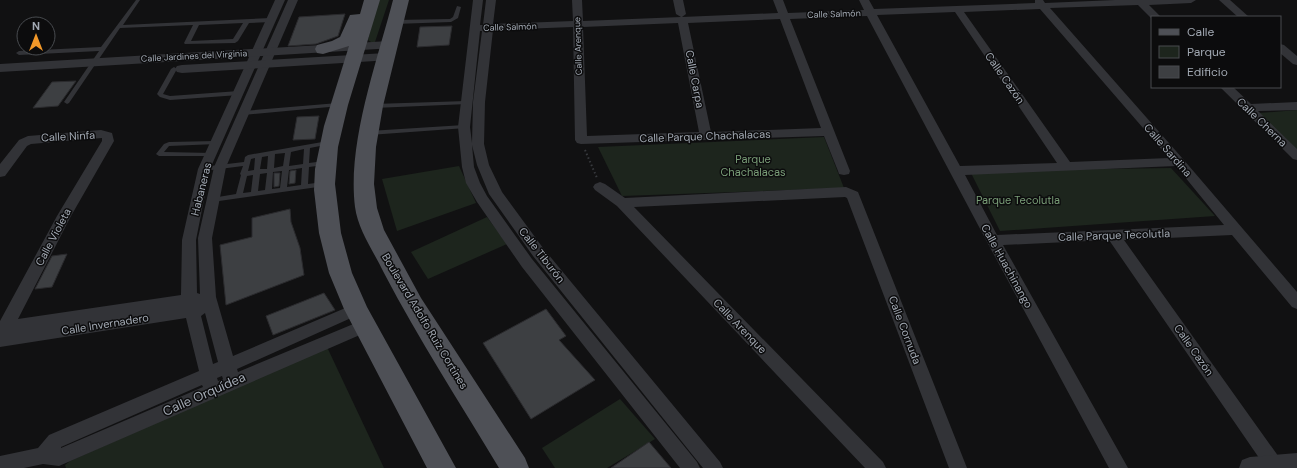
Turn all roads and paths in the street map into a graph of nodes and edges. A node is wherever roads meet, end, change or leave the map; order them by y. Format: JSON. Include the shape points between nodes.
{"nodes":[{"id":1,"x":138,"y":0,"type":"edge"},
{"id":2,"x":280,"y":0,"type":"edge"},
{"id":3,"x":293,"y":0,"type":"edge"},
{"id":4,"x":366,"y":0,"type":"edge"},
{"id":5,"x":372,"y":0,"type":"edge"},
{"id":6,"x":401,"y":0,"type":"edge"},
{"id":7,"x":478,"y":0,"type":"edge"},
{"id":8,"x":491,"y":0,"type":"edge"},
{"id":9,"x":577,"y":0,"type":"edge"},
{"id":10,"x":678,"y":0,"type":"edge"},
{"id":11,"x":1021,"y":0,"type":"edge"},
{"id":12,"x":1191,"y":0,"type":"edge"},
{"id":13,"x":1224,"y":0,"type":"edge"},
{"id":14,"x":1140,"y":1,"type":"edge"},
{"id":15,"x":1040,"y":3,"type":"edge"},
{"id":16,"x":953,"y":4,"type":"edge"},
{"id":17,"x":868,"y":6,"type":"edge"},
{"id":18,"x":459,"y":7,"type":"dead end"},
{"id":19,"x":781,"y":9,"type":"edge"},
{"id":20,"x":1155,"y":16,"type":"edge"},
{"id":21,"x":1243,"y":16,"type":"edge"},
{"id":22,"x":682,"y":17,"type":"junction"},
{"id":23,"x":271,"y":20,"type":"junction"},
{"id":24,"x":247,"y":21,"type":"junction"},
{"id":25,"x":578,"y":21,"type":"junction"},
{"id":26,"x":395,"y":22,"type":"junction"},
{"id":27,"x":197,"y":23,"type":"junction"},
{"id":28,"x":482,"y":24,"type":"junction"},
{"id":29,"x":118,"y":27,"type":"junction"},
{"id":30,"x":1281,"y":48,"type":"edge"},
{"id":31,"x":103,"y":49,"type":"junction"},
{"id":32,"x":323,"y":49,"type":"junction"},
{"id":33,"x":56,"y":51,"type":"edge"},
{"id":34,"x":387,"y":51,"type":"junction"},
{"id":35,"x":257,"y":53,"type":"junction"},
{"id":36,"x":356,"y":53,"type":"junction"},
{"id":37,"x":269,"y":58,"type":"junction"},
{"id":38,"x":93,"y":62,"type":"junction"},
{"id":39,"x":1297,"y":62,"type":"edge"},
{"id":40,"x":252,"y":65,"type":"junction"},
{"id":41,"x":0,"y":68,"type":"edge"},
{"id":42,"x":174,"y":70,"type":"junction"},
{"id":43,"x":85,"y":74,"type":"junction"},
{"id":44,"x":0,"y":80,"type":"edge"},
{"id":45,"x":1227,"y":88,"type":"edge"},
{"id":46,"x":239,"y":93,"type":"junction"},
{"id":47,"x":67,"y":102,"type":"dead end"},
{"id":48,"x":466,"y":103,"type":"junction"},
{"id":49,"x":338,"y":105,"type":"junction"},
{"id":50,"x":374,"y":106,"type":"junction"},
{"id":51,"x":1297,"y":106,"type":"edge"},
{"id":52,"x":1248,"y":108,"type":"junction"},
{"id":53,"x":244,"y":113,"type":"junction"},
{"id":54,"x":464,"y":127,"type":"junction"},
{"id":55,"x":830,"y":132,"type":"junction"},
{"id":56,"x":369,"y":133,"type":"junction"},
{"id":57,"x":108,"y":136,"type":"joint"},
{"id":58,"x":706,"y":137,"type":"junction"},
{"id":59,"x":581,"y":140,"type":"junction"},
{"id":60,"x":307,"y":146,"type":"junction"},
{"id":61,"x":212,"y":149,"type":"junction"},
{"id":62,"x":288,"y":150,"type":"junction"},
{"id":63,"x":272,"y":152,"type":"junction"},
{"id":64,"x":259,"y":155,"type":"junction"},
{"id":65,"x":1297,"y":156,"type":"edge"},
{"id":66,"x":320,"y":157,"type":"junction"},
{"id":67,"x":1179,"y":162,"type":"junction"},
{"id":68,"x":245,"y":164,"type":"junction"},
{"id":69,"x":1066,"y":166,"type":"junction"},
{"id":70,"x":220,"y":167,"type":"junction"},
{"id":71,"x":285,"y":168,"type":"junction"},
{"id":72,"x":204,"y":169,"type":"junction"},
{"id":73,"x":270,"y":170,"type":"junction"},
{"id":74,"x":844,"y":171,"type":"dead end"},
{"id":75,"x":956,"y":171,"type":"junction"},
{"id":76,"x":256,"y":172,"type":"junction"},
{"id":77,"x":0,"y":173,"type":"edge"},
{"id":78,"x":243,"y":174,"type":"junction"},
{"id":79,"x":325,"y":184,"type":"junction"},
{"id":80,"x":304,"y":187,"type":"junction"},
{"id":81,"x":600,"y":187,"type":"joint"},
{"id":82,"x":283,"y":190,"type":"junction"},
{"id":83,"x":268,"y":192,"type":"junction"},
{"id":84,"x":254,"y":194,"type":"junction"},
{"id":85,"x":239,"y":196,"type":"junction"},
{"id":86,"x":212,"y":200,"type":"junction"},
{"id":87,"x":622,"y":203,"type":"junction"},
{"id":88,"x":1236,"y":230,"type":"junction"},
{"id":89,"x":1113,"y":235,"type":"junction"},
{"id":90,"x":993,"y":240,"type":"junction"},
{"id":91,"x":209,"y":303,"type":"junction"},
{"id":92,"x":1297,"y":303,"type":"edge"},
{"id":93,"x":190,"y":305,"type":"junction"},
{"id":94,"x":359,"y":318,"type":"junction"},
{"id":95,"x":1,"y":334,"type":"edge"},
{"id":96,"x":228,"y":364,"type":"junction"},
{"id":97,"x":207,"y":373,"type":"junction"},
{"id":98,"x":232,"y":382,"type":"junction"},
{"id":99,"x":212,"y":391,"type":"junction"},
{"id":100,"x":44,"y":462,"type":"edge"},
{"id":101,"x":0,"y":464,"type":"edge"},
{"id":102,"x":1297,"y":464,"type":"edge"},
{"id":103,"x":1275,"y":466,"type":"junction"},
{"id":104,"x":442,"y":468,"type":"edge"},
{"id":105,"x":516,"y":468,"type":"edge"},
{"id":106,"x":691,"y":468,"type":"edge"},
{"id":107,"x":714,"y":468,"type":"edge"},
{"id":108,"x":877,"y":468,"type":"edge"},
{"id":109,"x":958,"y":468,"type":"edge"},
{"id":110,"x":1119,"y":468,"type":"edge"},
{"id":111,"x":1250,"y":468,"type":"edge"}],
"edges":[{"from":1,"to":29,"type":"lane"},
{"from":2,"to":23,"type":"street","name":"Habaneras"},
{"from":3,"to":37,"type":"street","name":"Habaneras"},
{"from":4,"to":32,"type":"main road","via":[[350,37],[340,45]]},
{"from":5,"to":36,"type":"main road"},
{"from":6,"to":26,"type":"main road","name":"Boulevard Adolfo Ruiz Cortines"},
{"from":7,"to":28,"type":"street","name":"Calle Tiburón"},
{"from":8,"to":28,"type":"street","name":"Calle Tiburón"},
{"from":9,"to":25,"type":"street","name":"Calle Arenque"},
{"from":10,"to":22,"type":"street","name":"Calle Carpa"},
{"from":11,"to":16,"type":"street","name":"Calle Salmón"},
{"from":12,"to":14,"type":"street","name":"Calle Salmón"},
{"from":13,"to":21,"type":"street"},
{"from":14,"to":15,"type":"street","name":"Calle Salmón"},
{"from":14,"to":20,"type":"street"},
{"from":15,"to":16,"type":"street","name":"Calle Salmón"},
{"from":15,"to":67,"type":"street","name":"Calle Sardina"},
{"from":16,"to":17,"type":"street","name":"Calle Salmón"},
{"from":16,"to":69,"type":"street","name":"Calle Cazón"},
{"from":17,"to":19,"type":"street","name":"Calle Salmón"},
{"from":17,"to":75,"type":"street","name":"Calle Huachinango"},
{"from":18,"to":26,"type":"lane","via":[[455,18],[451,20]]},
{"from":19,"to":22,"type":"street","name":"Calle Salmón"},
{"from":19,"to":55,"type":"street"},
{"from":22,"to":25,"type":"street","name":"Calle Salmón"},
{"from":22,"to":58,"type":"street","name":"Calle Carpa"},
{"from":23,"to":24,"type":"lane"},
{"from":23,"to":35,"type":"street","name":"Habaneras"},
{"from":24,"to":27,"type":"lane"},
{"from":24,"to":27,"type":"lane","via":[[235,41],[187,43]]},
{"from":25,"to":28,"type":"street","name":"Calle Salmón"},
{"from":25,"to":59,"type":"street","name":"Calle Arenque"},
{"from":26,"to":34,"type":"main road","name":"Boulevard Adolfo Ruiz Cortines"},
{"from":27,"to":29,"type":"lane"},
{"from":28,"to":48,"type":"street","name":"Calle Tiburón"},
{"from":28,"to":107,"type":"street","name":"Calle Tiburón","via":[[478,144],[483,165],[496,194],[538,252]]},
{"from":29,"to":31,"type":"lane"},
{"from":30,"to":39,"type":"street"},
{"from":31,"to":33,"type":"lane"},
{"from":31,"to":38,"type":"lane"},
{"from":32,"to":36,"type":"street","name":"Calle Jardines del Virginia"},
{"from":32,"to":37,"type":"street","name":"Calle Jardines del Virginia"},
{"from":34,"to":36,"type":"street","name":"Calle Jardines del Virginia"},
{"from":34,"to":50,"type":"main road","name":"Boulevard Adolfo Ruiz Cortines"},
{"from":35,"to":37,"type":"street","name":"Calle Jardines del Virginia"},
{"from":35,"to":38,"type":"street","name":"Calle Jardines del Virginia"},
{"from":35,"to":40,"type":"street","name":"Habaneras"},
{"from":36,"to":37,"type":"street","name":"Calle Jardines del Virginia"},
{"from":36,"to":49,"type":"main road"},
{"from":37,"to":40,"type":"street","name":"Calle Jardines del Virginia"},
{"from":37,"to":53,"type":"street","name":"Habaneras"},
{"from":38,"to":41,"type":"street","name":"Calle Jardines del Virginia"},
{"from":38,"to":43,"type":"lane"},
{"from":40,"to":42,"type":"street","name":"Calle Jardines del Virginia"},
{"from":40,"to":46,"type":"street","name":"Habaneras"},
{"from":42,"to":43,"type":"street","name":"Calle Jardines del Virginia"},
{"from":42,"to":46,"type":"lane","via":[[160,94],[162,96],[170,98]]},
{"from":43,"to":44,"type":"street","name":"Calle Jardines del Virginia"},
{"from":43,"to":47,"type":"lane"},
{"from":45,"to":52,"type":"street","name":"Calle Cherna"},
{"from":46,"to":61,"type":"street","name":"Habaneras"},
{"from":48,"to":50,"type":"lane"},
{"from":48,"to":54,"type":"street","name":"Calle Tiburón"},
{"from":49,"to":53,"type":"lane"},
{"from":49,"to":66,"type":"main road"},
{"from":50,"to":56,"type":"main road","name":"Boulevard Adolfo Ruiz Cortines"},
{"from":51,"to":52,"type":"street"},
{"from":52,"to":65,"type":"street","name":"Calle Cherna"},
{"from":53,"to":70,"type":"street","name":"Habaneras"},
{"from":54,"to":56,"type":"lane"},
{"from":54,"to":106,"type":"street","name":"Calle Tiburón","via":[[468,167],[482,199],[526,263]]},
{"from":55,"to":58,"type":"street","name":"Calle Parque Chachalacas"},
{"from":55,"to":74,"type":"street"},
{"from":56,"to":105,"type":"main road","name":"Boulevard Adolfo Ruiz Cortines","via":[[364,184],[366,208],[373,230],[413,305]]},
{"from":57,"to":77,"type":"street","name":"Calle Ninfa","via":[[101,134],[28,140]]},
{"from":57,"to":95,"type":"street","name":"Calle Violeta","via":[[108,141],[64,216]]},
{"from":58,"to":59,"type":"street","name":"Calle Parque Chachalacas"},
{"from":59,"to":81,"type":"path"},
{"from":60,"to":62,"type":"lane"},
{"from":60,"to":66,"type":"lane"},
{"from":60,"to":66,"type":"lane"},
{"from":61,"to":61,"type":"lane","via":[[169,144],[159,154]]},
{"from":61,"to":72,"type":"street","name":"Habaneras"},
{"from":62,"to":63,"type":"lane"},
{"from":62,"to":71,"type":"lane"},
{"from":63,"to":64,"type":"lane"},
{"from":63,"to":73,"type":"lane"},
{"from":64,"to":68,"type":"lane","via":[[248,157]]},
{"from":64,"to":76,"type":"lane"},
{"from":66,"to":71,"type":"lane"},
{"from":66,"to":79,"type":"main road"},
{"from":66,"to":80,"type":"lane"},
{"from":67,"to":69,"type":"street"},
{"from":67,"to":88,"type":"street","name":"Calle Sardina"},
{"from":68,"to":70,"type":"lane"},
{"from":68,"to":78,"type":"lane"},
{"from":69,"to":75,"type":"street"},
{"from":70,"to":72,"type":"lane"},
{"from":70,"to":86,"type":"street","name":"Habaneras"},
{"from":71,"to":73,"type":"lane"},
{"from":71,"to":82,"type":"lane"},
{"from":72,"to":93,"type":"street","name":"Habaneras","via":[[189,240]]},
{"from":73,"to":76,"type":"lane"},
{"from":73,"to":83,"type":"lane"},
{"from":75,"to":90,"type":"street","name":"Calle Huachinango"},
{"from":76,"to":78,"type":"lane"},
{"from":76,"to":84,"type":"lane"},
{"from":78,"to":85,"type":"lane"},
{"from":79,"to":80,"type":"lane"},
{"from":79,"to":94,"type":"main road","via":[[332,248],[339,273]]},
{"from":80,"to":82,"type":"lane"},
{"from":81,"to":87,"type":"street","name":"Calle Arenque"},
{"from":82,"to":83,"type":"lane"},
{"from":83,"to":84,"type":"lane"},
{"from":84,"to":85,"type":"lane"},
{"from":85,"to":86,"type":"lane"},
{"from":86,"to":91,"type":"street","name":"Habaneras","via":[[205,238]]},
{"from":87,"to":108,"type":"street","name":"Calle Arenque"},
{"from":87,"to":109,"type":"street","name":"Calle Cornuda","via":[[850,193]]},
{"from":88,"to":89,"type":"street","name":"Calle Parque Tecolutla"},
{"from":88,"to":92,"type":"street","name":"Calle Sardina"},
{"from":89,"to":90,"type":"street","name":"Calle Parque Tecolutla"},
{"from":89,"to":103,"type":"street","name":"Calle Cazón"},
{"from":90,"to":110,"type":"street","name":"Calle Huachinango"},
{"from":91,"to":93,"type":"street","name":"Calle Invernadero"},
{"from":91,"to":96,"type":"street","name":"Habaneras"},
{"from":93,"to":95,"type":"street","name":"Calle Invernadero"},
{"from":93,"to":97,"type":"street","name":"Habaneras"},
{"from":94,"to":96,"type":"street","name":"Calle Orquídea"},
{"from":94,"to":98,"type":"street","name":"Calle Orquídea"},
{"from":94,"to":104,"type":"main road"},
{"from":96,"to":97,"type":"street","name":"Calle Orquídea"},
{"from":96,"to":98,"type":"street","name":"Habaneras"},
{"from":97,"to":99,"type":"street","name":"Habaneras"},
{"from":97,"to":100,"type":"street","name":"Calle Orquídea","via":[[55,441]]},
{"from":98,"to":99,"type":"street","name":"Calle Orquídea"},
{"from":99,"to":100,"type":"street","name":"Calle Orquídea"},
{"from":100,"to":101,"type":"street","name":"Calle Orquídea"},
{"from":102,"to":103,"type":"street"},
{"from":103,"to":111,"type":"street"}]}
